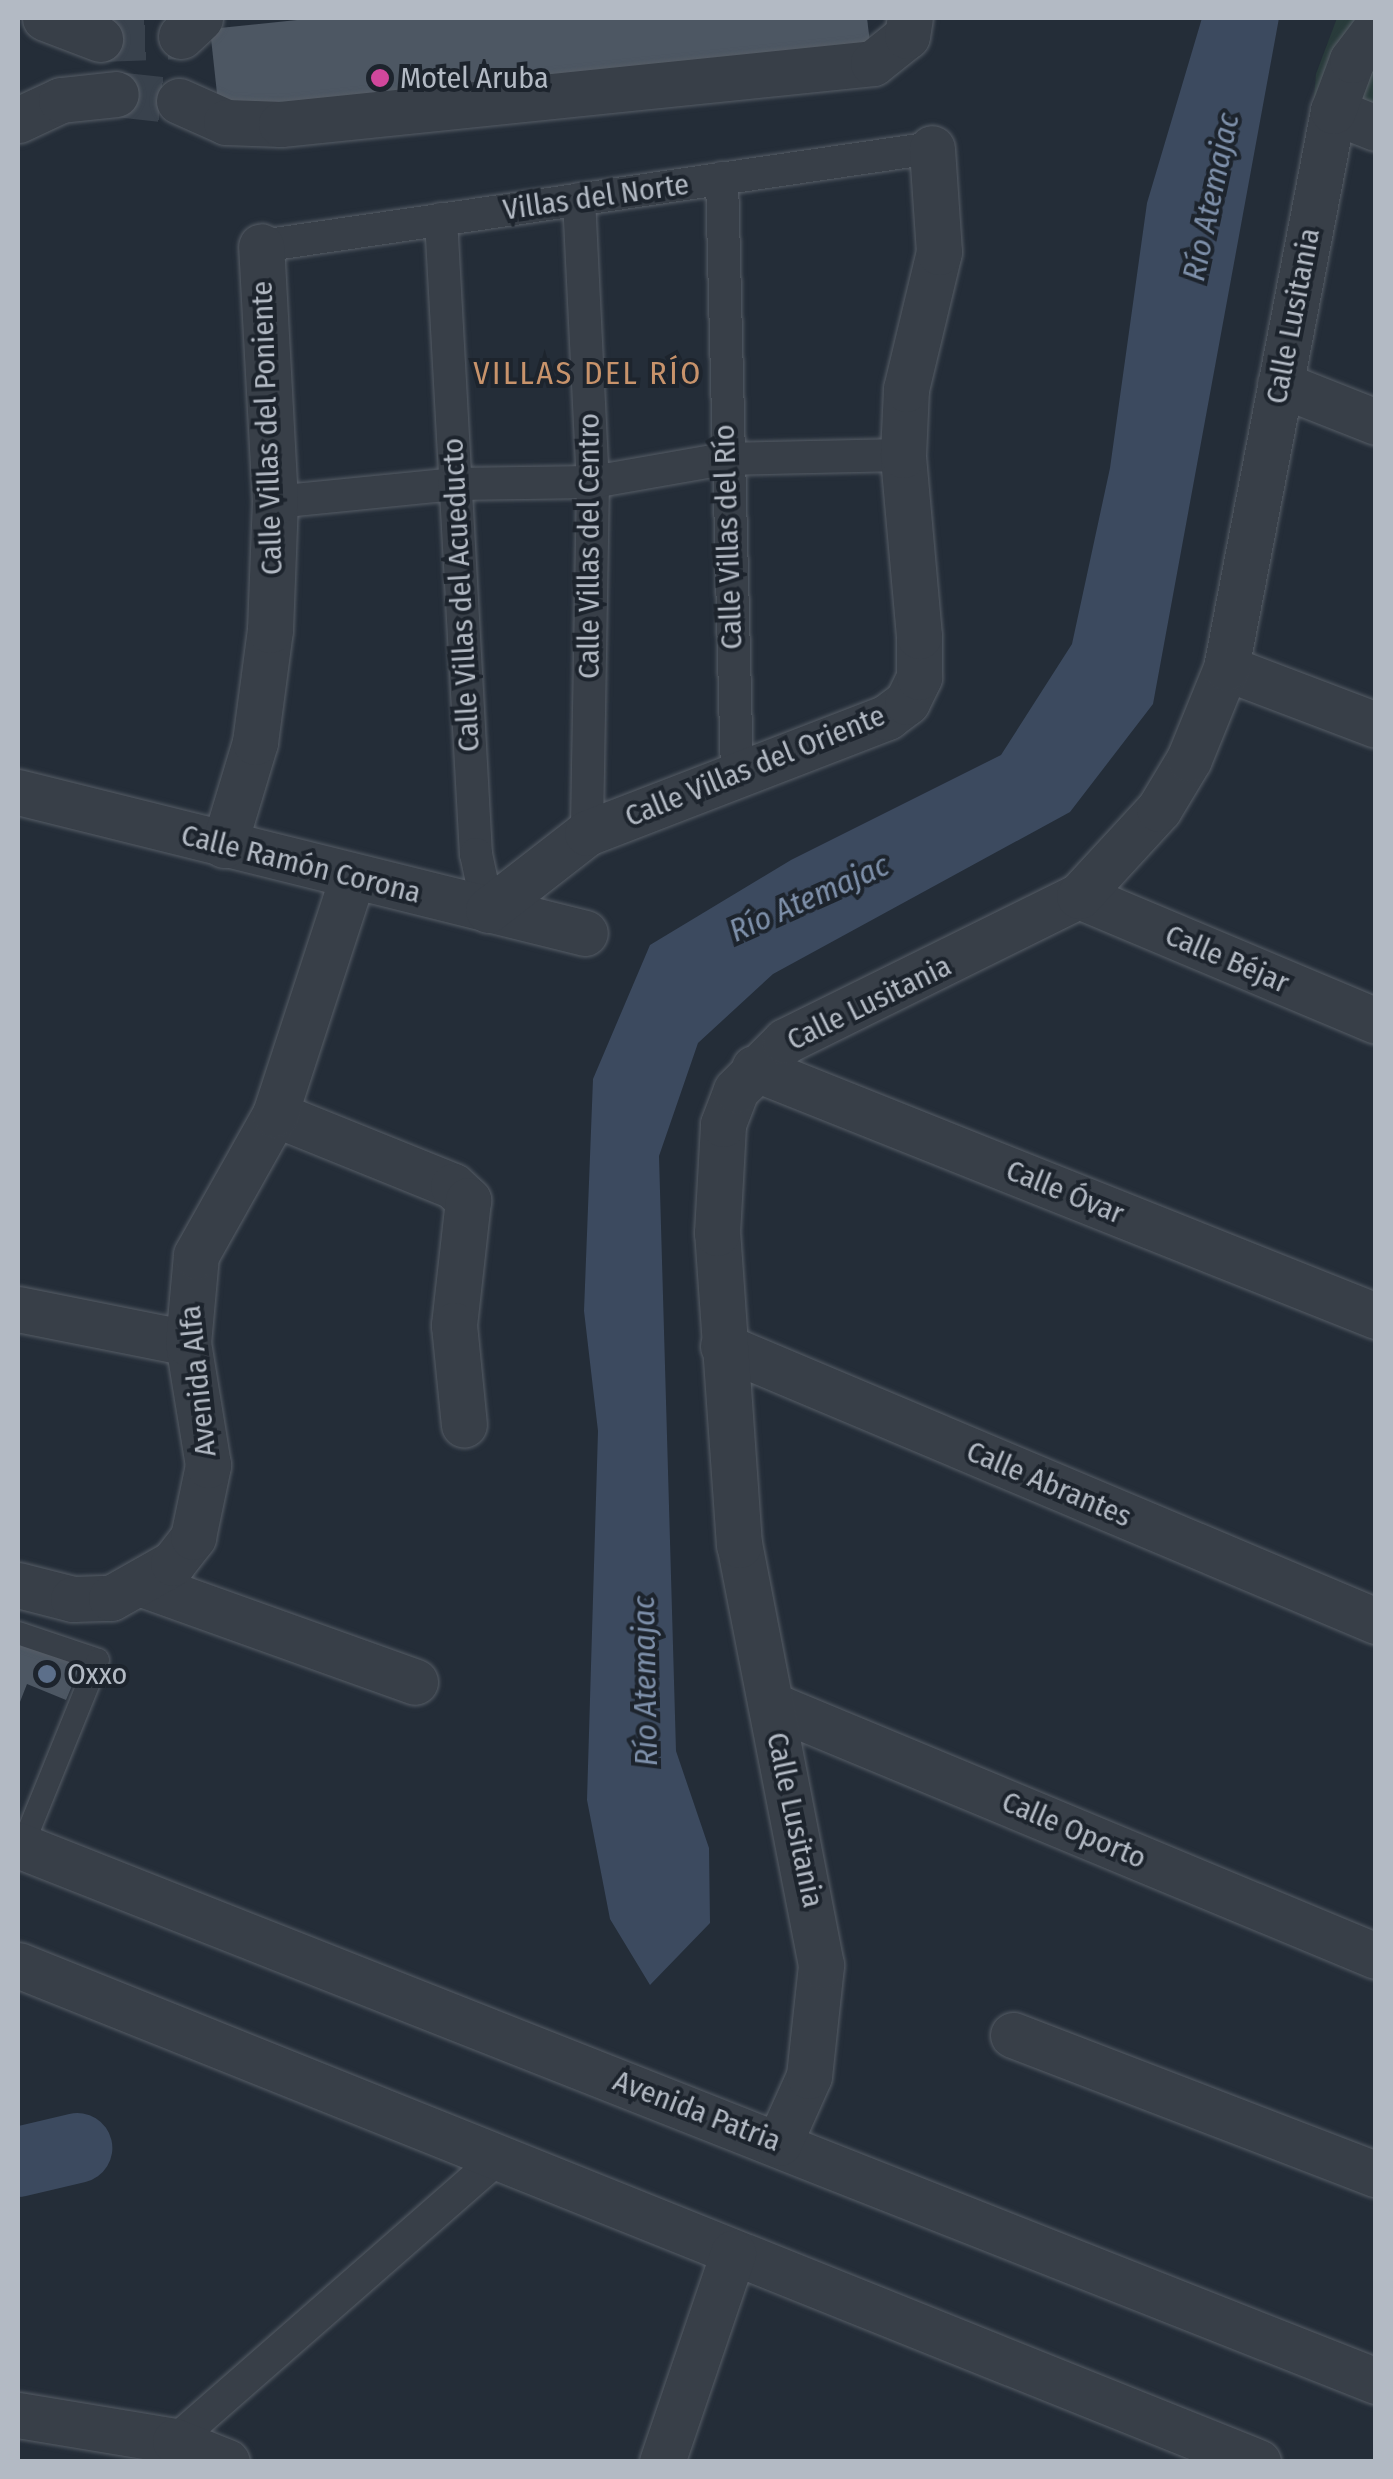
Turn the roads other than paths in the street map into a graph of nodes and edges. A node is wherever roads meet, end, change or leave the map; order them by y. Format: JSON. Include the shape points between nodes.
{"nodes":[{"id":1,"x":44,"y":18,"type":"edge"},
{"id":2,"x":910,"y":18,"type":"edge"},
{"id":3,"x":1376,"y":28,"type":"edge"},
{"id":4,"x":100,"y":39,"type":"tunnel mouth"},
{"id":5,"x":116,"y":94,"type":"tunnel mouth"},
{"id":6,"x":179,"y":101,"type":"tunnel mouth"},
{"id":7,"x":1333,"y":111,"type":"junction"},
{"id":8,"x":18,"y":120,"type":"edge"},
{"id":9,"x":1376,"y":128,"type":"edge"},
{"id":10,"x":932,"y":148,"type":"joint"},
{"id":11,"x":722,"y":178,"type":"junction"},
{"id":12,"x":579,"y":199,"type":"junction"},
{"id":13,"x":441,"y":219,"type":"junction"},
{"id":14,"x":260,"y":246,"type":"joint"},
{"id":15,"x":1280,"y":384,"type":"junction"},
{"id":16,"x":1376,"y":422,"type":"edge"},
{"id":17,"x":903,"y":455,"type":"junction"},
{"id":18,"x":724,"y":459,"type":"junction"},
{"id":19,"x":593,"y":482,"type":"junction"},
{"id":20,"x":454,"y":484,"type":"junction"},
{"id":21,"x":275,"y":502,"type":"junction"},
{"id":22,"x":1226,"y":668,"type":"junction"},
{"id":23,"x":1376,"y":725,"type":"edge"},
{"id":24,"x":737,"y":775,"type":"junction"},
{"id":25,"x":18,"y":792,"type":"edge"},
{"id":26,"x":587,"y":833,"type":"junction"},
{"id":27,"x":224,"y":845,"type":"junction"},
{"id":28,"x":352,"y":878,"type":"junction"},
{"id":29,"x":1080,"y":896,"type":"junction"},
{"id":30,"x":488,"y":910,"type":"junction"},
{"id":31,"x":585,"y":933,"type":"dead end"},
{"id":32,"x":1376,"y":1021,"type":"edge"},
{"id":33,"x":754,"y":1068,"type":"junction"},
{"id":34,"x":274,"y":1114,"type":"junction"},
{"id":35,"x":18,"y":1309,"type":"edge"},
{"id":36,"x":1376,"y":1316,"type":"edge"},
{"id":37,"x":188,"y":1343,"type":"junction"},
{"id":38,"x":723,"y":1346,"type":"junction"},
{"id":39,"x":464,"y":1425,"type":"dead end"},
{"id":40,"x":142,"y":1584,"type":"junction"},
{"id":41,"x":18,"y":1585,"type":"edge"},
{"id":42,"x":1376,"y":1621,"type":"edge"},
{"id":43,"x":18,"y":1633,"type":"edge"},
{"id":44,"x":415,"y":1682,"type":"dead end"},
{"id":45,"x":772,"y":1705,"type":"junction"},
{"id":46,"x":20,"y":1846,"type":"edge"},
{"id":47,"x":1376,"y":1956,"type":"edge"},
{"id":48,"x":18,"y":1965,"type":"edge"},
{"id":49,"x":1014,"y":2035,"type":"dead end"},
{"id":50,"x":779,"y":2143,"type":"junction"},
{"id":51,"x":497,"y":2159,"type":"junction"},
{"id":52,"x":1376,"y":2174,"type":"edge"},
{"id":53,"x":733,"y":2253,"type":"junction"},
{"id":54,"x":1376,"y":2381,"type":"edge"},
{"id":55,"x":18,"y":2415,"type":"edge"},
{"id":56,"x":176,"y":2451,"type":"edge"},
{"id":57,"x":228,"y":2462,"type":"edge"},
{"id":58,"x":662,"y":2462,"type":"edge"},
{"id":59,"x":1258,"y":2462,"type":"edge"}],
"edges":[{"from":1,"to":4,"type":"street"},
{"from":2,"to":6,"type":"street","via":[[907,36],[873,64],[281,124],[226,122]]},
{"from":3,"to":7,"type":"street","name":"Calle Lusitania","via":[[1352,60]]},
{"from":5,"to":8,"type":"street","via":[[61,100]]},
{"from":7,"to":9,"type":"street"},
{"from":7,"to":15,"type":"street","name":"Calle Lusitania"},
{"from":10,"to":11,"type":"street","name":"Villas del Norte"},
{"from":10,"to":17,"type":"street","name":"Calle Villas del Oriente","via":[[939,252],[906,390]]},
{"from":11,"to":12,"type":"street","name":"Villas del Norte"},
{"from":11,"to":18,"type":"street","name":"Calle Villas del Río"},
{"from":12,"to":13,"type":"street","name":"Villas del Norte"},
{"from":12,"to":19,"type":"street","name":"Calle Villas del Centro"},
{"from":13,"to":14,"type":"street","name":"Villas del Norte"},
{"from":13,"to":20,"type":"street","name":"Calle Villas del Acueducto"},
{"from":14,"to":21,"type":"street","name":"Calle Villas del Poniente"},
{"from":15,"to":16,"type":"street"},
{"from":15,"to":22,"type":"street","name":"Calle Lusitania"},
{"from":17,"to":18,"type":"street"},
{"from":17,"to":24,"type":"street","name":"Calle Villas del Oriente","via":[[919,636],[919,677],[907,702]]},
{"from":18,"to":19,"type":"street"},
{"from":18,"to":24,"type":"street","name":"Calle Villas del Río"},
{"from":19,"to":20,"type":"street"},
{"from":19,"to":26,"type":"street","name":"Calle Villas del Centro"},
{"from":20,"to":21,"type":"street"},
{"from":20,"to":30,"type":"street","name":"Calle Villas del Acueducto","via":[[476,854]]},
{"from":21,"to":27,"type":"street","name":"Calle Villas del Poniente","via":[[255,742]]},
{"from":22,"to":23,"type":"street"},
{"from":22,"to":29,"type":"street","name":"Calle Lusitania","via":[[1159,810]]},
{"from":24,"to":26,"type":"street","name":"Calle Villas del Oriente"},
{"from":25,"to":27,"type":"street","name":"Calle Ramón Corona"},
{"from":26,"to":30,"type":"street","name":"Calle Villas del Oriente","via":[[548,856]]},
{"from":27,"to":28,"type":"street","name":"Calle Ramón Corona"},
{"from":28,"to":30,"type":"street","name":"Calle Ramón Corona"},
{"from":28,"to":34,"type":"street","name":"Avenida Alfa"},
{"from":29,"to":32,"type":"street","name":"Calle Béjar"},
{"from":29,"to":33,"type":"street","name":"Calle Lusitania","via":[[1023,930],[827,1017]]},
{"from":30,"to":31,"type":"street","name":"Calle Ramón Corona"},
{"from":33,"to":36,"type":"street","name":"Calle Óvar"},
{"from":33,"to":38,"type":"street","name":"Calle Lusitania","via":[[723,1124],[718,1166]]},
{"from":34,"to":37,"type":"street","name":"Avenida Alfa","via":[[196,1255]]},
{"from":34,"to":39,"type":"street","via":[[453,1186],[468,1200],[454,1325]]},
{"from":35,"to":37,"type":"street"},
{"from":37,"to":40,"type":"street","name":"Avenida Alfa","via":[[208,1465],[205,1502],[193,1538]]},
{"from":38,"to":42,"type":"street","name":"Calle Abrantes"},
{"from":38,"to":45,"type":"street","name":"Calle Lusitania","via":[[740,1544]]},
{"from":40,"to":41,"type":"street","name":"Avenida Alfa","via":[[111,1598],[73,1599]]},
{"from":40,"to":44,"type":"street"},
{"from":43,"to":46,"type":"lane","via":[[98,1660]]},
{"from":45,"to":47,"type":"street","name":"Calle Oporto"},
{"from":45,"to":50,"type":"street","name":"Calle Lusitania","via":[[821,1965],[808,2076]]},
{"from":46,"to":50,"type":"street","name":"Avenida Patria"},
{"from":48,"to":51,"type":"street"},
{"from":49,"to":52,"type":"street"},
{"from":50,"to":54,"type":"street","name":"Avenida Patria"},
{"from":51,"to":53,"type":"street"},
{"from":51,"to":56,"type":"street"},
{"from":53,"to":58,"type":"street"},
{"from":53,"to":59,"type":"street"},
{"from":55,"to":56,"type":"street"},
{"from":56,"to":57,"type":"street"}]}
